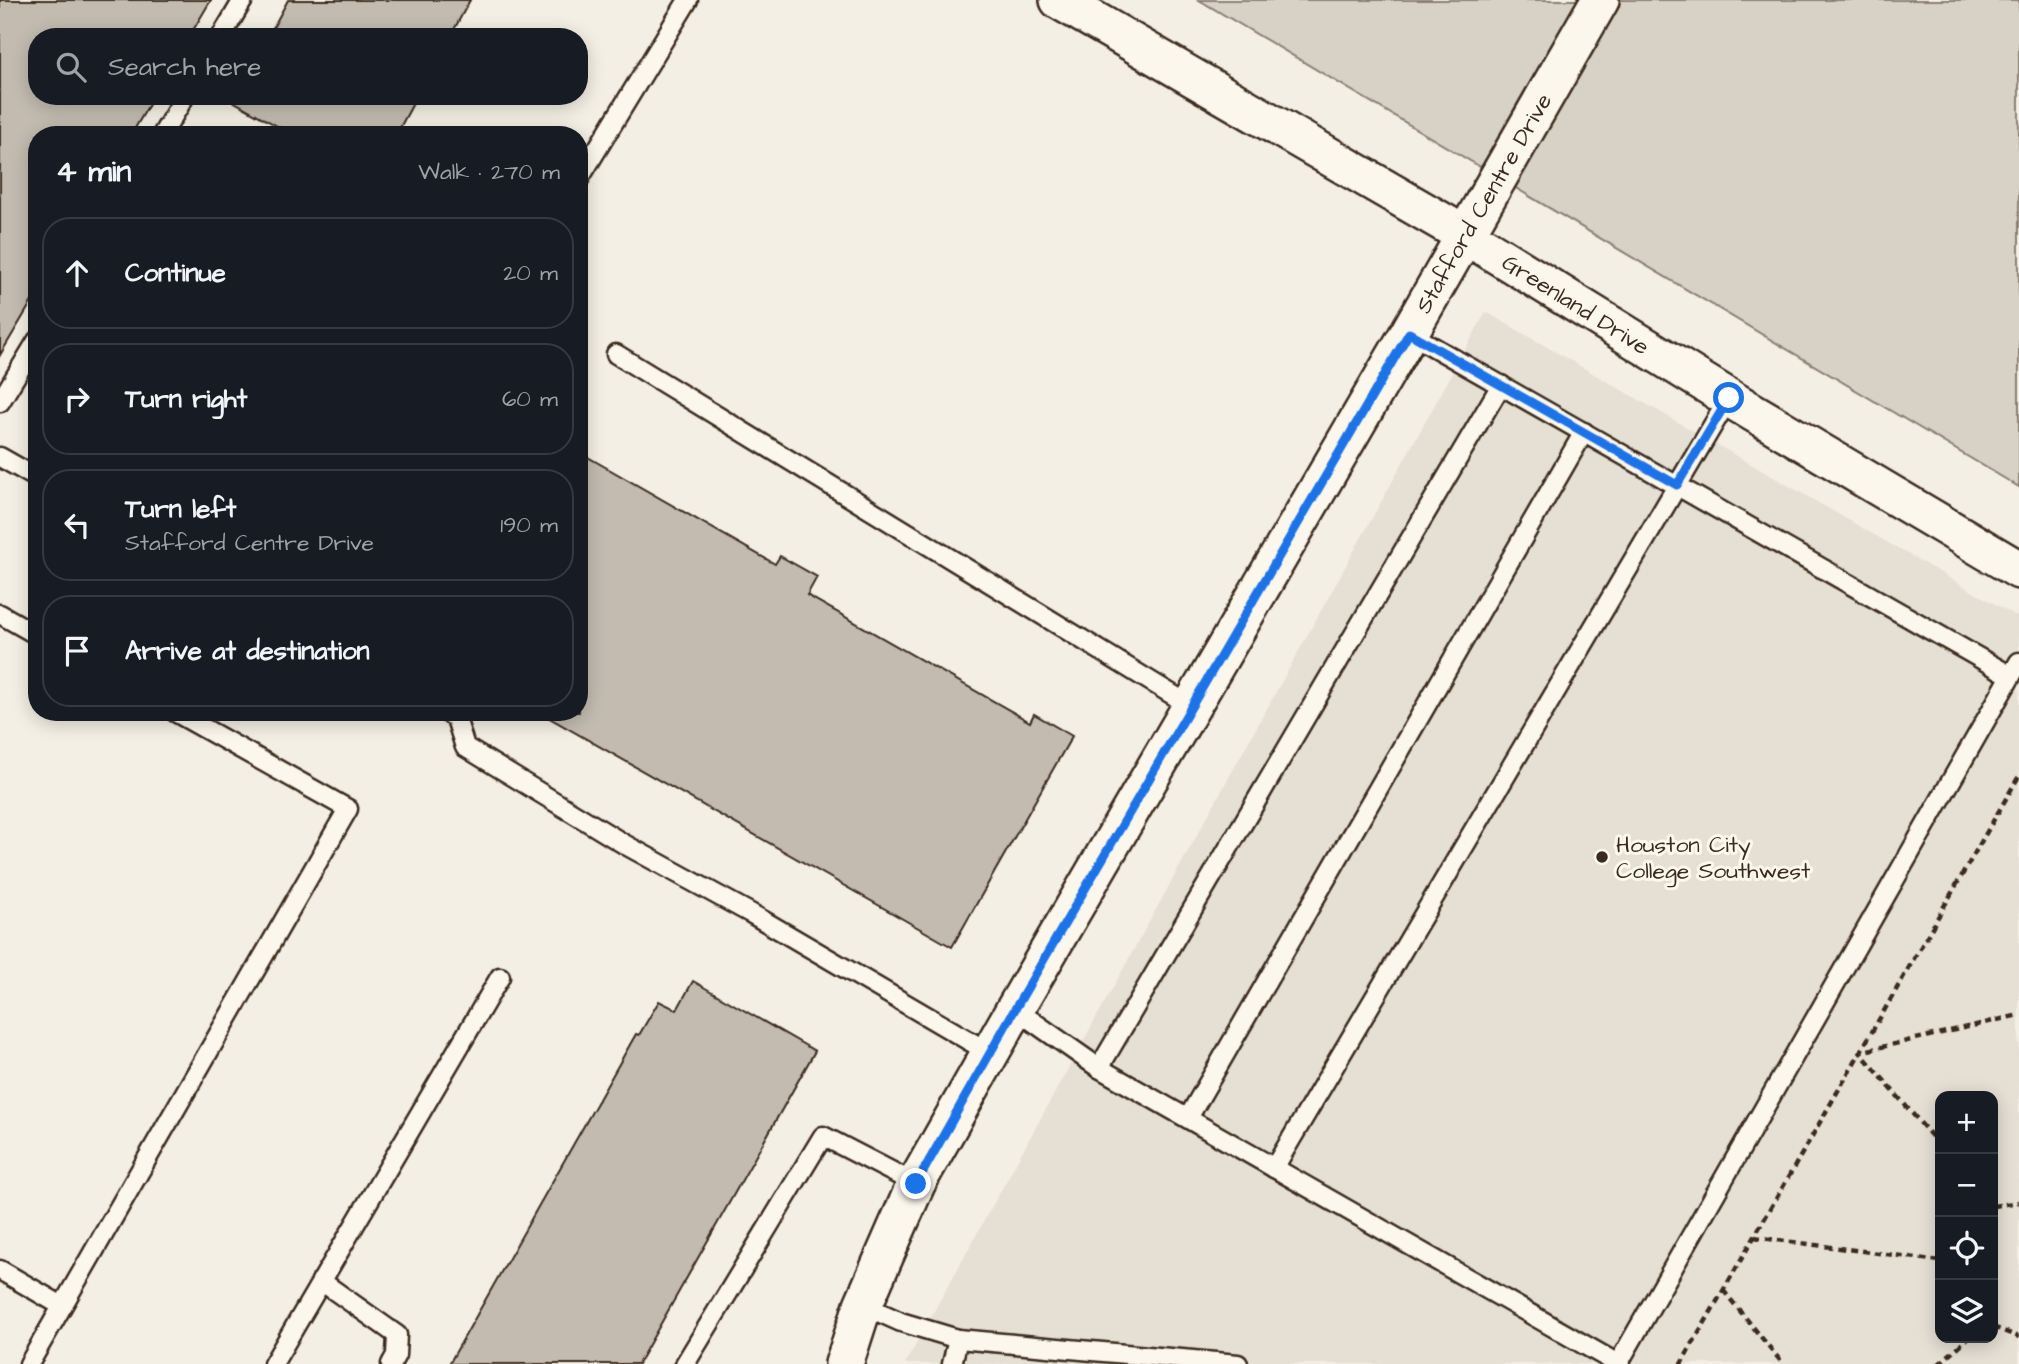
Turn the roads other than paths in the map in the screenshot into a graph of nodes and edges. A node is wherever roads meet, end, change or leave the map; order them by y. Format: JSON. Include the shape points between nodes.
{"nodes":[{"id":1,"x":243,"y":0,"type":"edge"},
{"id":2,"x":688,"y":0,"type":"edge"},
{"id":3,"x":1059,"y":0,"type":"edge"},
{"id":4,"x":1600,"y":0,"type":"edge"},
{"id":5,"x":226,"y":28,"type":"edge"},
{"id":6,"x":180,"y":105,"type":"edge"},
{"id":7,"x":167,"y":126,"type":"edge"},
{"id":8,"x":588,"y":164,"type":"edge"},
{"id":9,"x":1465,"y":235,"type":"junction"},
{"id":10,"x":1409,"y":333,"type":"junction"},
{"id":11,"x":616,"y":354,"type":"dead end"},
{"id":12,"x":28,"y":356,"type":"edge"},
{"id":13,"x":1501,"y":385,"type":"junction"},
{"id":14,"x":1729,"y":398,"type":"junction"},
{"id":15,"x":0,"y":402,"type":"edge"},
{"id":16,"x":1584,"y":432,"type":"junction"},
{"id":17,"x":0,"y":457,"type":"edge"},
{"id":18,"x":28,"y":473,"type":"edge"},
{"id":19,"x":1677,"y":485,"type":"junction"},
{"id":20,"x":2019,"y":570,"type":"edge"},
{"id":21,"x":0,"y":614,"type":"edge"},
{"id":22,"x":28,"y":630,"type":"edge"},
{"id":23,"x":2015,"y":669,"type":"edge"},
{"id":24,"x":1191,"y":706,"type":"junction"},
{"id":25,"x":191,"y":721,"type":"edge"},
{"id":26,"x":457,"y":721,"type":"edge"},
{"id":27,"x":500,"y":977,"type":"dead end"},
{"id":28,"x":1015,"y":1009,"type":"junction"},
{"id":29,"x":989,"y":1053,"type":"junction"},
{"id":30,"x":1099,"y":1068,"type":"junction"},
{"id":31,"x":1188,"y":1118,"type":"junction"},
{"id":32,"x":1274,"y":1168,"type":"junction"},
{"id":33,"x":916,"y":1184,"type":"junction"},
{"id":34,"x":0,"y":1270,"type":"edge"},
{"id":35,"x":321,"y":1282,"type":"junction"},
{"id":36,"x":863,"y":1305,"type":"junction"},
{"id":37,"x":62,"y":1306,"type":"junction"},
{"id":38,"x":958,"y":1339,"type":"junction"},
{"id":39,"x":29,"y":1364,"type":"edge"},
{"id":40,"x":272,"y":1364,"type":"edge"},
{"id":41,"x":391,"y":1364,"type":"edge"},
{"id":42,"x":685,"y":1364,"type":"edge"},
{"id":43,"x":844,"y":1364,"type":"edge"},
{"id":44,"x":952,"y":1364,"type":"edge"},
{"id":45,"x":1238,"y":1364,"type":"edge"}],
"edges":[{"from":1,"to":5,"type":"lane"},
{"from":2,"to":8,"type":"lane"},
{"from":3,"to":9,"type":"street","name":"Greenland Drive"},
{"from":4,"to":9,"type":"street","name":"Stafford Centre Drive"},
{"from":6,"to":7,"type":"lane"},
{"from":9,"to":10,"type":"street","name":"Stafford Centre Drive"},
{"from":9,"to":14,"type":"street","name":"Greenland Drive"},
{"from":10,"to":13,"type":"lane"},
{"from":10,"to":24,"type":"street","name":"Stafford Centre Drive"},
{"from":11,"to":24,"type":"lane"},
{"from":12,"to":15,"type":"lane"},
{"from":13,"to":16,"type":"lane"},
{"from":13,"to":30,"type":"lane"},
{"from":14,"to":19,"type":"lane"},
{"from":14,"to":20,"type":"street","name":"Greenland Drive"},
{"from":16,"to":19,"type":"lane"},
{"from":16,"to":31,"type":"lane"},
{"from":17,"to":18,"type":"lane"},
{"from":19,"to":23,"type":"lane"},
{"from":19,"to":32,"type":"lane"},
{"from":21,"to":22,"type":"lane"},
{"from":23,"to":32,"type":"lane","via":[[1618,1364]]},
{"from":24,"to":28,"type":"street","name":"Stafford Centre Drive"},
{"from":25,"to":37,"type":"lane","via":[[348,809]]},
{"from":26,"to":29,"type":"lane","via":[[465,747],[624,844]]},
{"from":27,"to":35,"type":"lane"},
{"from":28,"to":29,"type":"street","name":"Stafford Centre Drive"},
{"from":28,"to":30,"type":"lane"},
{"from":29,"to":33,"type":"street","name":"Stafford Centre Drive"},
{"from":30,"to":31,"type":"lane"},
{"from":31,"to":32,"type":"lane"},
{"from":33,"to":36,"type":"street","name":"Stafford Centre Drive"},
{"from":33,"to":42,"type":"lane","via":[[823,1136]]},
{"from":34,"to":37,"type":"lane"},
{"from":35,"to":40,"type":"lane"},
{"from":35,"to":41,"type":"lane","via":[[397,1335]]},
{"from":36,"to":38,"type":"lane"},
{"from":36,"to":43,"type":"street","name":"Stafford Centre Drive"},
{"from":37,"to":39,"type":"lane"},
{"from":38,"to":44,"type":"lane"},
{"from":38,"to":45,"type":"lane"}]}
